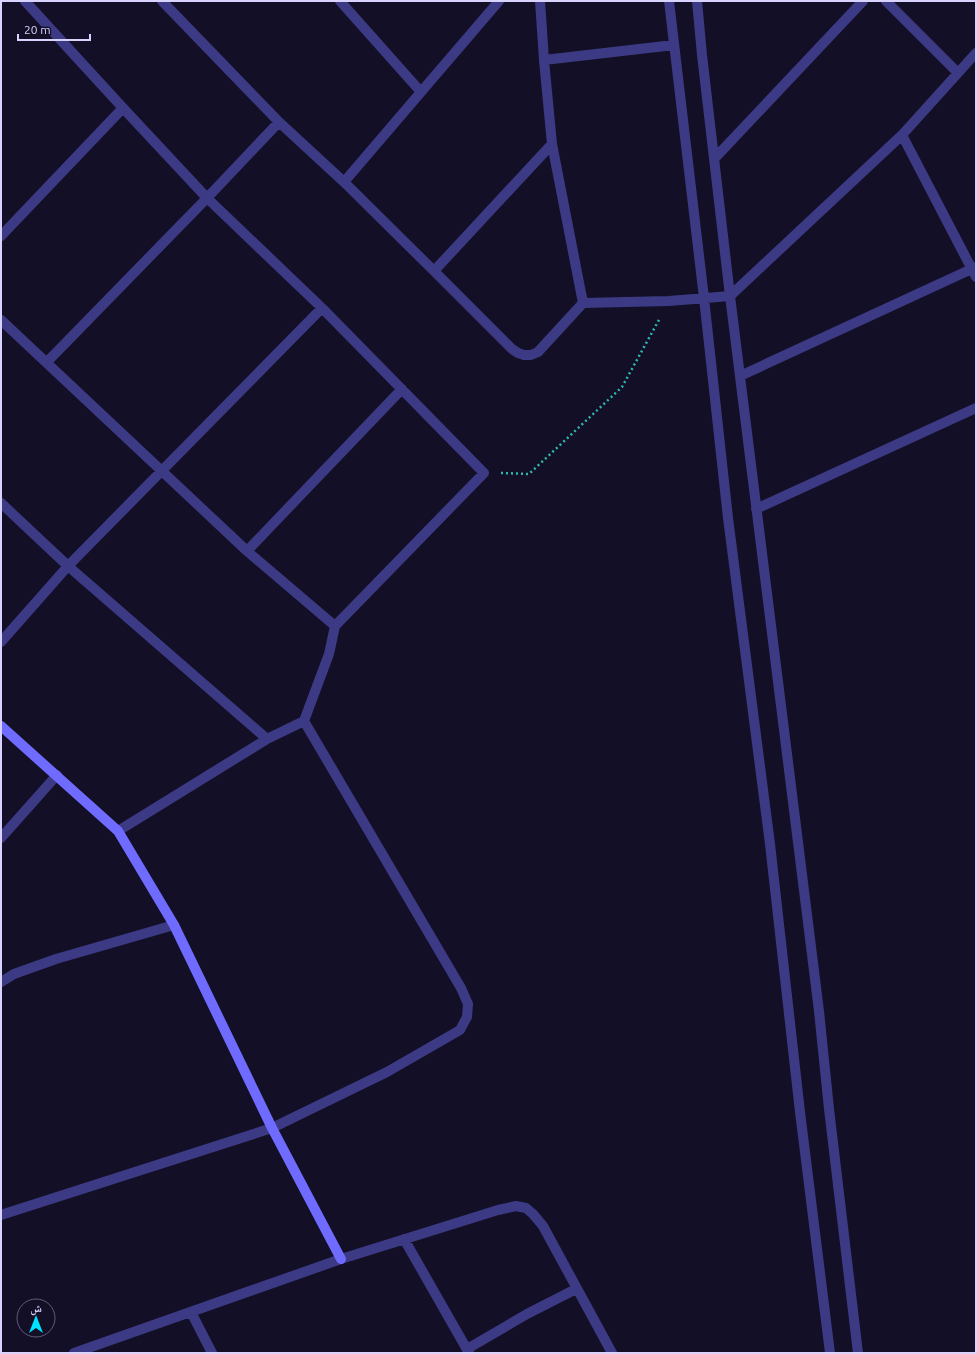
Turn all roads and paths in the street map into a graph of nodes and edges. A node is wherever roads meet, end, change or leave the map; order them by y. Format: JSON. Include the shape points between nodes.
{"nodes":[{"id":1,"x":25,"y":1,"type":"edge"},
{"id":2,"x":162,"y":1,"type":"edge"},
{"id":3,"x":340,"y":1,"type":"edge"},
{"id":4,"x":499,"y":1,"type":"edge"},
{"id":5,"x":540,"y":1,"type":"edge"},
{"id":6,"x":669,"y":1,"type":"edge"},
{"id":7,"x":697,"y":1,"type":"edge"},
{"id":8,"x":863,"y":1,"type":"edge"},
{"id":9,"x":886,"y":1,"type":"edge"},
{"id":10,"x":674,"y":45,"type":"junction"},
{"id":11,"x":976,"y":53,"type":"edge"},
{"id":12,"x":544,"y":60,"type":"junction"},
{"id":13,"x":958,"y":73,"type":"junction"},
{"id":14,"x":421,"y":92,"type":"junction"},
{"id":15,"x":123,"y":108,"type":"junction"},
{"id":16,"x":279,"y":122,"type":"junction"},
{"id":17,"x":902,"y":135,"type":"junction"},
{"id":18,"x":552,"y":144,"type":"junction"},
{"id":19,"x":714,"y":159,"type":"junction"},
{"id":20,"x":344,"y":182,"type":"junction"},
{"id":21,"x":207,"y":198,"type":"junction"},
{"id":22,"x":1,"y":236,"type":"edge"},
{"id":23,"x":434,"y":271,"type":"junction"},
{"id":24,"x":975,"y":271,"type":"edge"},
{"id":25,"x":730,"y":296,"type":"junction"},
{"id":26,"x":704,"y":298,"type":"junction"},
{"id":27,"x":669,"y":302,"type":"junction"},
{"id":28,"x":583,"y":303,"type":"junction"},
{"id":29,"x":322,"y":308,"type":"junction"},
{"id":30,"x":1,"y":320,"type":"edge"},
{"id":31,"x":47,"y":362,"type":"junction"},
{"id":32,"x":740,"y":376,"type":"junction"},
{"id":33,"x":402,"y":390,"type":"junction"},
{"id":34,"x":976,"y":408,"type":"edge"},
{"id":35,"x":162,"y":472,"type":"junction"},
{"id":36,"x":484,"y":473,"type":"junction"},
{"id":37,"x":1,"y":503,"type":"edge"},
{"id":38,"x":756,"y":509,"type":"junction"},
{"id":39,"x":247,"y":551,"type":"junction"},
{"id":40,"x":68,"y":566,"type":"junction"},
{"id":41,"x":335,"y":626,"type":"junction"},
{"id":42,"x":1,"y":642,"type":"edge"},
{"id":43,"x":304,"y":721,"type":"junction"},
{"id":44,"x":1,"y":726,"type":"edge"},
{"id":45,"x":267,"y":739,"type":"junction"},
{"id":46,"x":57,"y":775,"type":"junction"},
{"id":47,"x":118,"y":831,"type":"junction"},
{"id":48,"x":1,"y":838,"type":"edge"},
{"id":49,"x":174,"y":925,"type":"junction"},
{"id":50,"x":1,"y":982,"type":"edge"},
{"id":51,"x":272,"y":1128,"type":"junction"},
{"id":52,"x":1,"y":1215,"type":"edge"},
{"id":53,"x":404,"y":1239,"type":"junction"},
{"id":54,"x":341,"y":1259,"type":"junction"},
{"id":55,"x":576,"y":1289,"type":"junction"},
{"id":56,"x":191,"y":1312,"type":"junction"},
{"id":57,"x":468,"y":1351,"type":"edge"},
{"id":58,"x":78,"y":1352,"type":"edge"},
{"id":59,"x":212,"y":1353,"type":"edge"},
{"id":60,"x":612,"y":1353,"type":"edge"},
{"id":61,"x":830,"y":1353,"type":"edge"},
{"id":62,"x":858,"y":1353,"type":"edge"}],
"edges":[{"from":1,"to":15,"type":"street"},
{"from":2,"to":16,"type":"street"},
{"from":3,"to":14,"type":"street"},
{"from":4,"to":14,"type":"street"},
{"from":5,"to":12,"type":"street"},
{"from":6,"to":10,"type":"street"},
{"from":7,"to":19,"type":"street"},
{"from":8,"to":19,"type":"street"},
{"from":9,"to":13,"type":"street"},
{"from":10,"to":12,"type":"street"},
{"from":10,"to":26,"type":"street"},
{"from":11,"to":13,"type":"street"},
{"from":12,"to":18,"type":"street"},
{"from":13,"to":17,"type":"street"},
{"from":14,"to":20,"type":"street"},
{"from":15,"to":21,"type":"street"},
{"from":15,"to":22,"type":"street"},
{"from":16,"to":20,"type":"street"},
{"from":16,"to":21,"type":"street"},
{"from":17,"to":24,"type":"street"},
{"from":17,"to":25,"type":"street"},
{"from":18,"to":23,"type":"street"},
{"from":18,"to":28,"type":"street"},
{"from":19,"to":25,"type":"street"},
{"from":20,"to":23,"type":"street"},
{"from":21,"to":29,"type":"street"},
{"from":21,"to":31,"type":"street"},
{"from":23,"to":28,"type":"street","via":[[495,334],[518,353],[531,355],[538,352]]},
{"from":24,"to":32,"type":"street"},
{"from":25,"to":26,"type":"street"},
{"from":25,"to":32,"type":"street"},
{"from":26,"to":27,"type":"street"},
{"from":26,"to":61,"type":"street","via":[[728,518],[770,844]]},
{"from":27,"to":28,"type":"street"},
{"from":27,"to":36,"type":"path","via":[[622,387],[529,474]]},
{"from":29,"to":33,"type":"street"},
{"from":29,"to":35,"type":"street"},
{"from":30,"to":31,"type":"street"},
{"from":31,"to":35,"type":"street"},
{"from":32,"to":38,"type":"street"},
{"from":33,"to":36,"type":"street"},
{"from":33,"to":39,"type":"street"},
{"from":34,"to":38,"type":"street"},
{"from":35,"to":39,"type":"street"},
{"from":35,"to":40,"type":"street"},
{"from":36,"to":41,"type":"street"},
{"from":37,"to":40,"type":"street"},
{"from":38,"to":62,"type":"street","via":[[819,1011]]},
{"from":39,"to":41,"type":"street"},
{"from":40,"to":42,"type":"street"},
{"from":40,"to":45,"type":"street"},
{"from":41,"to":43,"type":"street","via":[[329,654]]},
{"from":43,"to":45,"type":"street"},
{"from":43,"to":51,"type":"street","via":[[461,988],[468,1004],[467,1017],[460,1030],[387,1072]]},
{"from":44,"to":46,"type":"street"},
{"from":45,"to":47,"type":"street"},
{"from":46,"to":47,"type":"street"},
{"from":46,"to":48,"type":"street"},
{"from":47,"to":49,"type":"street"},
{"from":49,"to":50,"type":"street","via":[[56,959],[14,974]]},
{"from":49,"to":51,"type":"street"},
{"from":51,"to":52,"type":"street"},
{"from":51,"to":54,"type":"street"},
{"from":53,"to":54,"type":"street"},
{"from":53,"to":55,"type":"street","via":[[498,1210],[516,1206],[526,1208],[543,1226]]},
{"from":53,"to":57,"type":"street"},
{"from":54,"to":56,"type":"street"},
{"from":55,"to":57,"type":"street","via":[[527,1314]]},
{"from":55,"to":60,"type":"street"},
{"from":56,"to":58,"type":"street"},
{"from":56,"to":59,"type":"street"}]}
